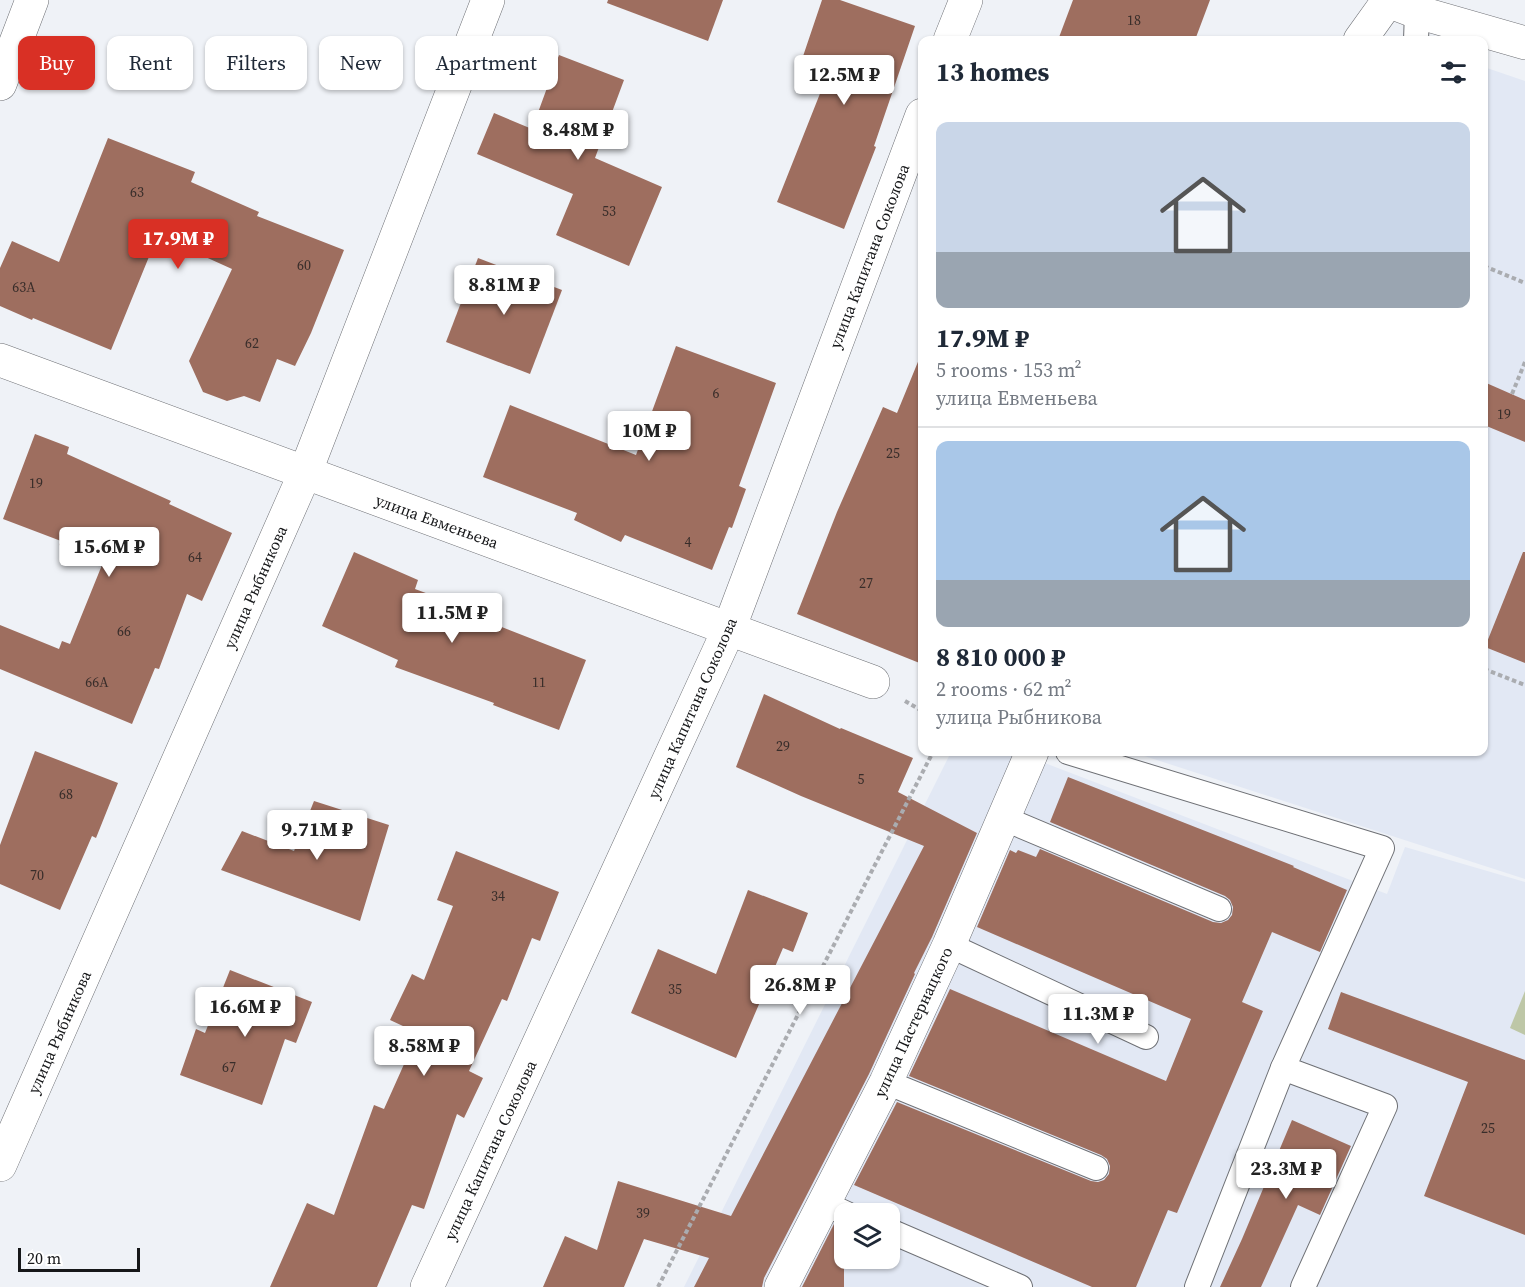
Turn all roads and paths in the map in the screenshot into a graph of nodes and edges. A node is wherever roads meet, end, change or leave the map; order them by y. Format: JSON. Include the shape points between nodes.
{"nodes":[{"id":1,"x":32,"y":0,"type":"edge"},
{"id":2,"x":488,"y":0,"type":"edge"},
{"id":3,"x":966,"y":0,"type":"edge"},
{"id":4,"x":1402,"y":13,"type":"edge"},
{"id":5,"x":952,"y":36,"type":"edge"},
{"id":6,"x":1366,"y":36,"type":"edge"},
{"id":7,"x":1525,"y":43,"type":"edge"},
{"id":8,"x":0,"y":84,"type":"edge"},
{"id":9,"x":918,"y":126,"type":"edge"},
{"id":10,"x":1488,"y":268,"type":"edge"},
{"id":11,"x":1525,"y":282,"type":"edge"},
{"id":12,"x":0,"y":360,"type":"edge"},
{"id":13,"x":1525,"y":362,"type":"edge"},
{"id":14,"x":1512,"y":394,"type":"dead end"},
{"id":15,"x":305,"y":472,"type":"junction"},
{"id":16,"x":729,"y":629,"type":"junction"},
{"id":17,"x":1488,"y":671,"type":"edge"},
{"id":18,"x":873,"y":682,"type":"dead end"},
{"id":19,"x":1525,"y":685,"type":"edge"},
{"id":20,"x":931,"y":756,"type":"edge"},
{"id":21,"x":1030,"y":756,"type":"edge"},
{"id":22,"x":1081,"y":756,"type":"edge"},
{"id":23,"x":1005,"y":819,"type":"junction"},
{"id":24,"x":1219,"y":909,"type":"dead end"},
{"id":25,"x":949,"y":945,"type":"junction"},
{"id":26,"x":1146,"y":1036,"type":"dead end"},
{"id":27,"x":1283,"y":1068,"type":"junction"},
{"id":28,"x":886,"y":1082,"type":"junction"},
{"id":29,"x":0,"y":1165,"type":"edge"},
{"id":30,"x":1096,"y":1168,"type":"dead end"},
{"id":31,"x":837,"y":1203,"type":"edge"},
{"id":32,"x":834,"y":1209,"type":"edge"},
{"id":33,"x":900,"y":1236,"type":"edge"},
{"id":34,"x":427,"y":1287,"type":"edge"},
{"id":35,"x":658,"y":1287,"type":"edge"},
{"id":36,"x":781,"y":1287,"type":"edge"},
{"id":37,"x":1020,"y":1287,"type":"edge"},
{"id":38,"x":1197,"y":1287,"type":"edge"},
{"id":39,"x":1303,"y":1287,"type":"edge"}],
"edges":[{"from":1,"to":8,"type":"street"},
{"from":2,"to":15,"type":"street","name":"улица Рыбникова"},
{"from":3,"to":5,"type":"street"},
{"from":4,"to":6,"type":"street"},
{"from":4,"to":7,"type":"street"},
{"from":9,"to":16,"type":"street","name":"улица Капитана Соколова"},
{"from":10,"to":11,"type":"path"},
{"from":12,"to":15,"type":"street","name":"улица Евменьева"},
{"from":13,"to":14,"type":"path"},
{"from":15,"to":16,"type":"street","name":"улица Евменьева"},
{"from":15,"to":29,"type":"street","name":"улица Рыбникова"},
{"from":16,"to":18,"type":"street","name":"улица Евменьева"},
{"from":16,"to":34,"type":"street","name":"улица Капитана Соколова"},
{"from":17,"to":19,"type":"path"},
{"from":20,"to":35,"type":"path"},
{"from":21,"to":23,"type":"street","name":"улица Пастернацкого"},
{"from":22,"to":27,"type":"lane","via":[[1382,848]]},
{"from":23,"to":24,"type":"lane"},
{"from":23,"to":25,"type":"street","name":"улица Пастернацкого"},
{"from":25,"to":26,"type":"lane"},
{"from":25,"to":28,"type":"street","name":"улица Пастернацкого"},
{"from":27,"to":38,"type":"lane"},
{"from":27,"to":39,"type":"lane","via":[[1385,1106]]},
{"from":28,"to":30,"type":"lane"},
{"from":28,"to":31,"type":"street","name":"улица Пастернацкого"},
{"from":32,"to":36,"type":"street","name":"улица Пастернацкого"},
{"from":33,"to":37,"type":"lane"}]}
